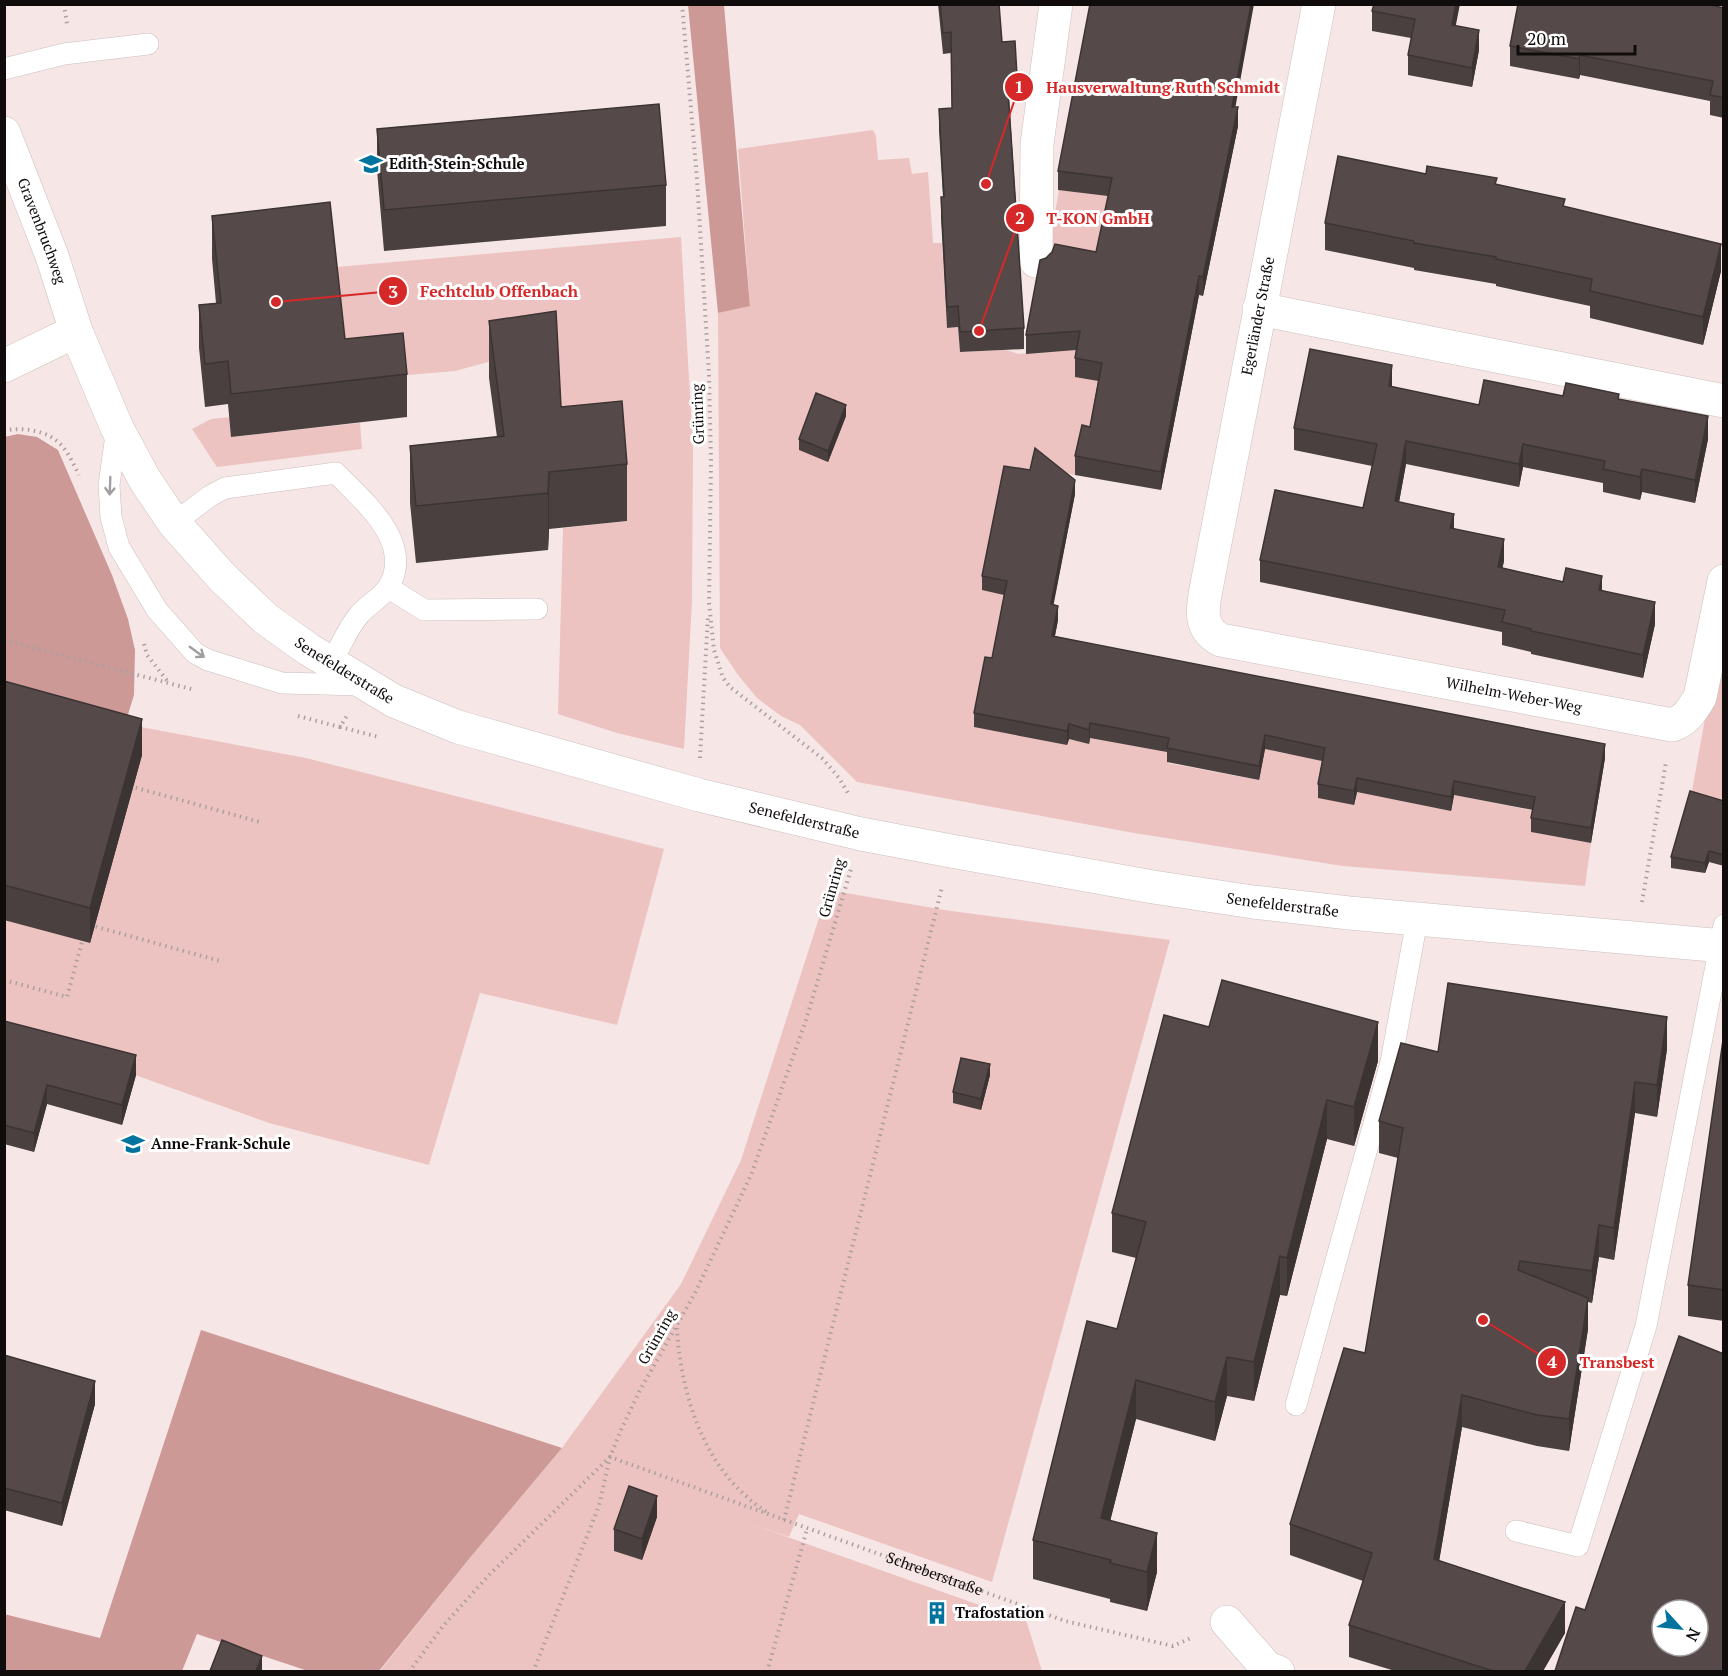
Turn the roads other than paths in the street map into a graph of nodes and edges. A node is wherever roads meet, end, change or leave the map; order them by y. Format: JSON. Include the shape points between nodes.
{"nodes":[{"id":1,"x":1056,"y":4,"type":"edge"},
{"id":2,"x":1319,"y":4,"type":"edge"},
{"id":3,"x":148,"y":44,"type":"dead end"},
{"id":4,"x":4,"y":69,"type":"edge"},
{"id":5,"x":4,"y":134,"type":"edge"},
{"id":6,"x":1036,"y":261,"type":"dead end"},
{"id":7,"x":1259,"y":309,"type":"junction"},
{"id":8,"x":76,"y":331,"type":"junction"},
{"id":9,"x":4,"y":366,"type":"edge"},
{"id":10,"x":1724,"y":401,"type":"edge"},
{"id":11,"x":117,"y":428,"type":"junction"},
{"id":12,"x":174,"y":523,"type":"junction"},
{"id":13,"x":1724,"y":581,"type":"edge"},
{"id":14,"x":389,"y":588,"type":"junction"},
{"id":15,"x":537,"y":609,"type":"dead end"},
{"id":16,"x":1206,"y":627,"type":"joint"},
{"id":17,"x":331,"y":663,"type":"junction"},
{"id":18,"x":365,"y":685,"type":"junction"},
{"id":19,"x":1417,"y":920,"type":"junction"},
{"id":20,"x":1722,"y":938,"type":"edge"},
{"id":21,"x":1296,"y":1405,"type":"dead end"},
{"id":22,"x":1516,"y":1531,"type":"dead end"},
{"id":23,"x":1227,"y":1622,"type":"road end"},
{"id":24,"x":1278,"y":1671,"type":"edge"}],
"edges":[{"from":1,"to":6,"type":"street","via":[[1037,144]]},
{"from":2,"to":7,"type":"street","name":"Egerländer Straße"},
{"from":3,"to":4,"type":"lane","via":[[64,54]]},
{"from":5,"to":8,"type":"street","name":"Gravenbruchweg","via":[[52,256]]},
{"from":7,"to":10,"type":"street"},
{"from":7,"to":16,"type":"street","name":"Egerländer Straße","via":[[1208,579],[1202,617]]},
{"from":8,"to":9,"type":"street"},
{"from":8,"to":11,"type":"street","name":"Senefelderstraße"},
{"from":11,"to":12,"type":"street","name":"Senefelderstraße"},
{"from":11,"to":18,"type":"lane","one_way":true,"via":[[109,485],[111,518],[119,547],[157,610],[195,653],[282,683]]},
{"from":12,"to":14,"type":"lane","via":[[225,488],[336,473],[384,526],[393,546],[396,567]]},
{"from":12,"to":17,"type":"street","name":"Senefelderstraße","via":[[266,619]]},
{"from":13,"to":16,"type":"street","name":"Wilhelm-Weber-Weg","via":[[1700,697],[1682,722],[1672,725],[1221,640]]},
{"from":14,"to":15,"type":"lane","via":[[424,610]]},
{"from":14,"to":17,"type":"lane","via":[[357,617]]},
{"from":17,"to":18,"type":"street","name":"Senefelderstraße"},
{"from":18,"to":19,"type":"street","name":"Senefelderstraße","via":[[458,727],[699,795],[861,834],[1132,884]]},
{"from":19,"to":20,"type":"street","name":"Senefelderstraße","via":[[1636,938]]},
{"from":19,"to":21,"type":"lane","via":[[1391,1062]]},
{"from":20,"to":22,"type":"lane","via":[[1646,1326],[1578,1546]]},
{"from":23,"to":24,"type":"street","via":[[1267,1668]]}]}
